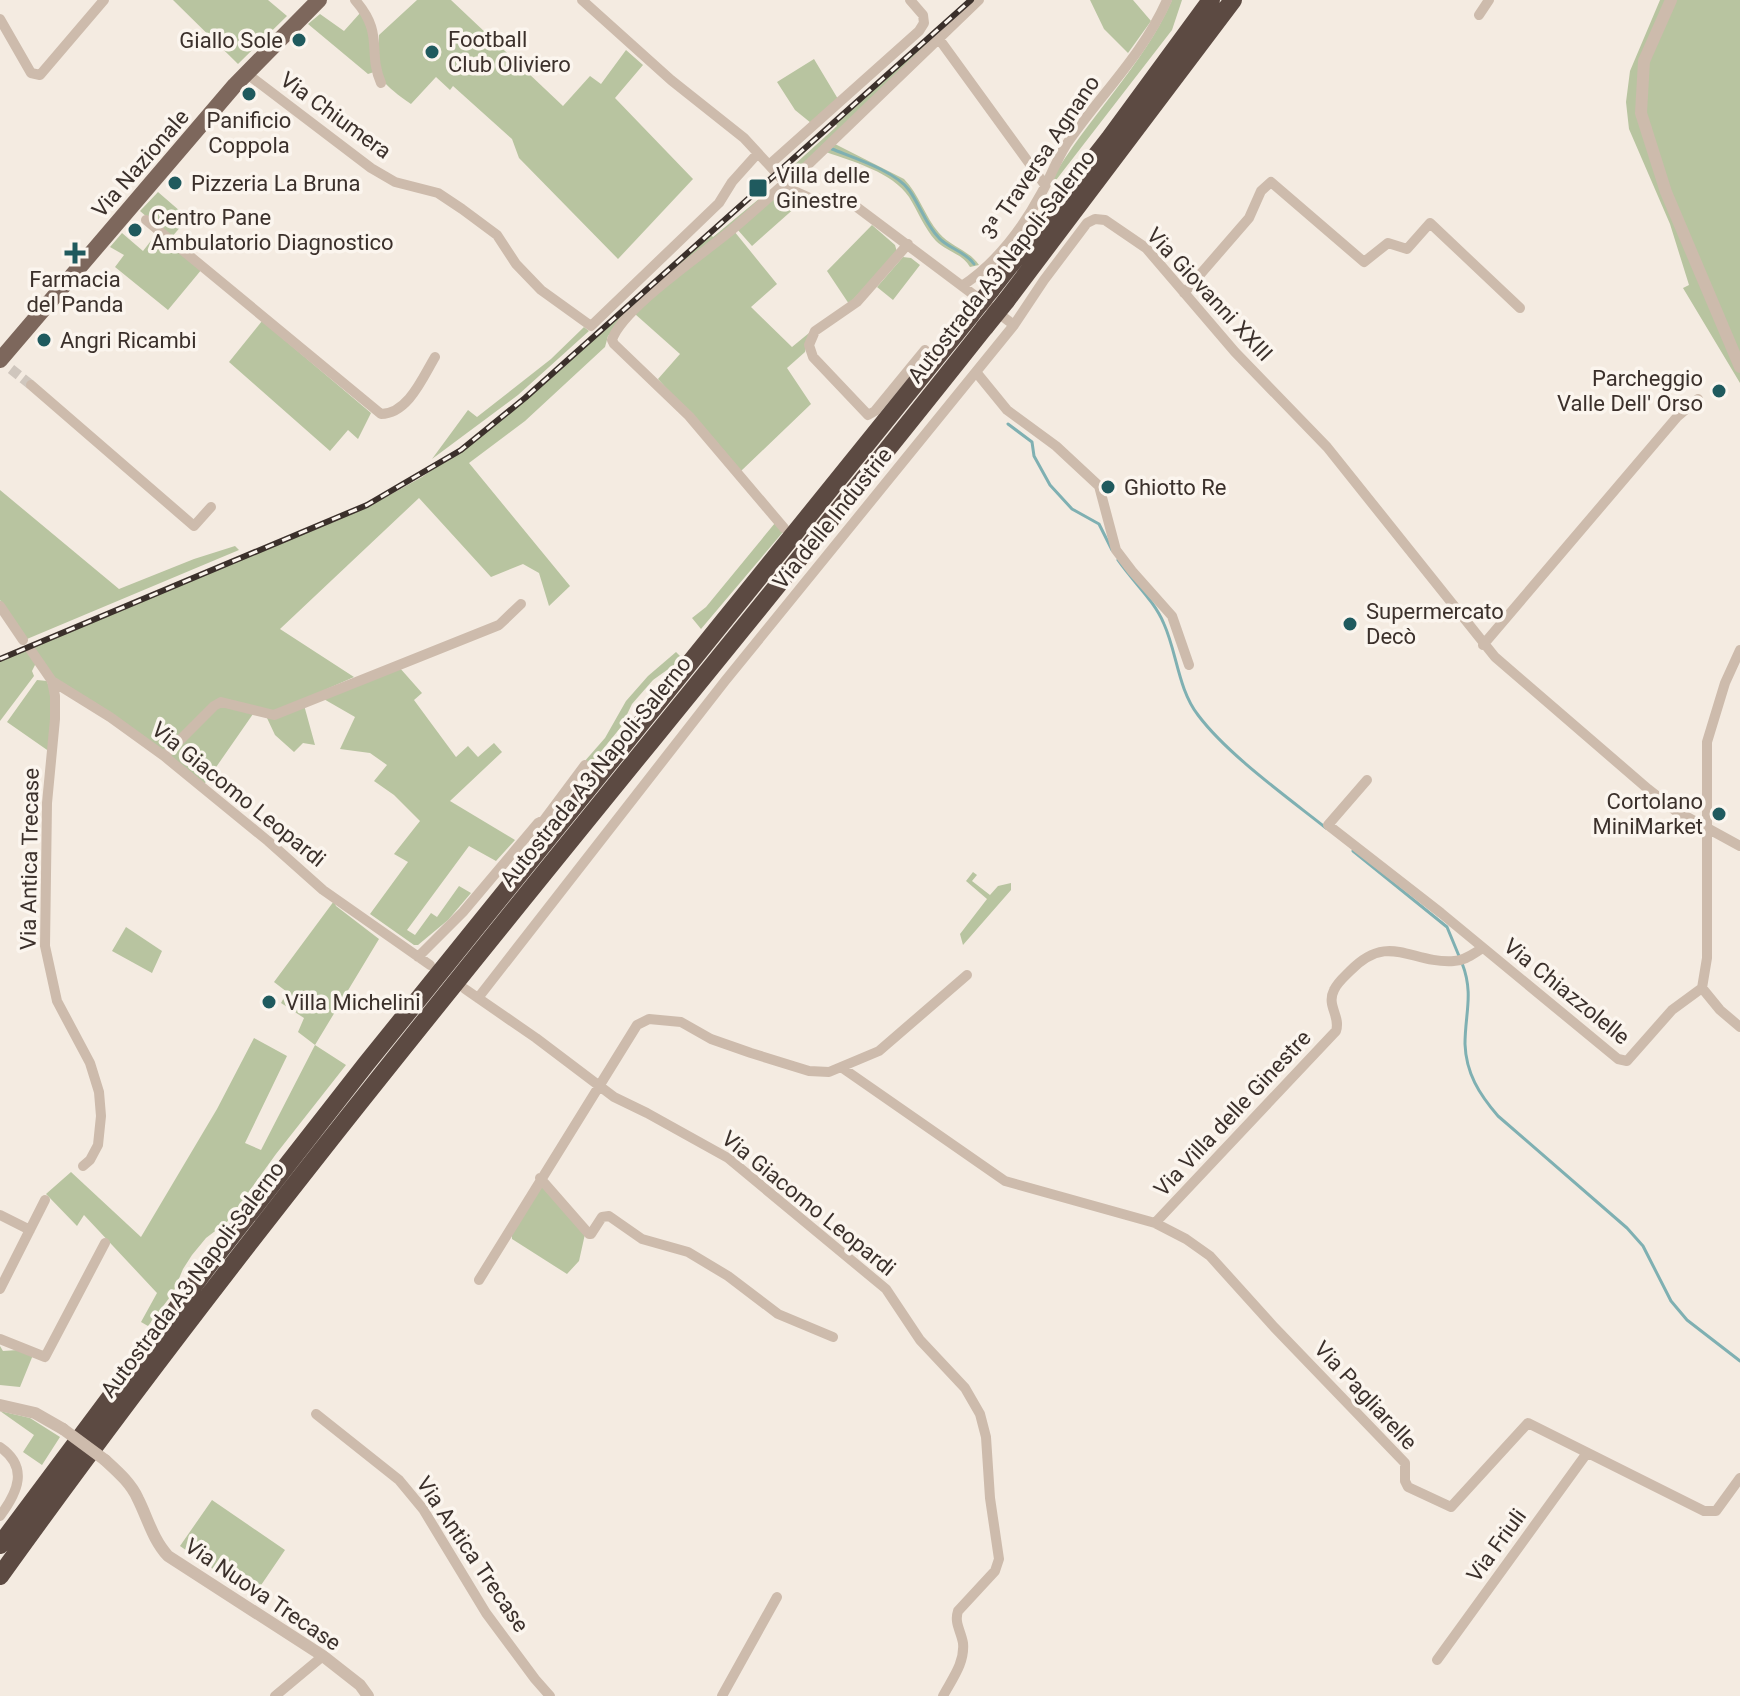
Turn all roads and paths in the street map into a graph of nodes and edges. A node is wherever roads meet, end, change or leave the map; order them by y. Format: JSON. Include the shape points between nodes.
{"nodes":[{"id":1,"x":104,"y":0,"type":"edge"},
{"id":2,"x":319,"y":0,"type":"edge"},
{"id":3,"x":355,"y":0,"type":"edge"},
{"id":4,"x":582,"y":0,"type":"edge"},
{"id":5,"x":910,"y":0,"type":"edge"},
{"id":6,"x":979,"y":0,"type":"edge"},
{"id":7,"x":1167,"y":0,"type":"edge"},
{"id":8,"x":1211,"y":0,"type":"edge"},
{"id":9,"x":1233,"y":0,"type":"edge"},
{"id":10,"x":1489,"y":0,"type":"edge"},
{"id":11,"x":1671,"y":0,"type":"edge"},
{"id":12,"x":1479,"y":15,"type":"dead end"},
{"id":13,"x":0,"y":19,"type":"edge"},
{"id":14,"x":939,"y":39,"type":"junction"},
{"id":15,"x":246,"y":73,"type":"junction"},
{"id":16,"x":381,"y":83,"type":"dead end"},
{"id":17,"x":758,"y":153,"type":"junction"},
{"id":18,"x":769,"y":165,"type":"junction"},
{"id":19,"x":786,"y":184,"type":"junction"},
{"id":20,"x":1045,"y":185,"type":"junction"},
{"id":21,"x":138,"y":214,"type":"junction"},
{"id":22,"x":908,"y":244,"type":"junction"},
{"id":23,"x":962,"y":286,"type":"junction"},
{"id":24,"x":1184,"y":293,"type":"junction"},
{"id":25,"x":998,"y":296,"type":"junction"},
{"id":26,"x":1520,"y":308,"type":"dead end"},
{"id":27,"x":977,"y":321,"type":"junction"},
{"id":28,"x":1014,"y":325,"type":"junction"},
{"id":29,"x":925,"y":350,"type":"dead end"},
{"id":30,"x":435,"y":357,"type":"dead end"},
{"id":31,"x":3,"y":362,"type":"edge"},
{"id":32,"x":1740,"y":367,"type":"edge"},
{"id":33,"x":976,"y":372,"type":"junction"},
{"id":34,"x":31,"y":385,"type":"tunnel mouth"},
{"id":35,"x":1698,"y":399,"type":"dead end"},
{"id":36,"x":211,"y":507,"type":"dead end"},
{"id":37,"x":784,"y":528,"type":"dead end"},
{"id":38,"x":521,"y":604,"type":"dead end"},
{"id":39,"x":0,"y":606,"type":"edge"},
{"id":40,"x":1483,"y":645,"type":"junction"},
{"id":41,"x":1740,"y":650,"type":"edge"},
{"id":42,"x":1189,"y":665,"type":"dead end"},
{"id":43,"x":52,"y":681,"type":"junction"},
{"id":44,"x":164,"y":756,"type":"junction"},
{"id":45,"x":585,"y":765,"type":"dead end"},
{"id":46,"x":1367,"y":780,"type":"dead end"},
{"id":47,"x":1707,"y":829,"type":"junction"},
{"id":48,"x":1740,"y":846,"type":"edge"},
{"id":49,"x":1483,"y":948,"type":"junction"},
{"id":50,"x":418,"y":957,"type":"junction"},
{"id":51,"x":430,"y":965,"type":"dead end"},
{"id":52,"x":967,"y":975,"type":"dead end"},
{"id":53,"x":1702,"y":988,"type":"junction"},
{"id":54,"x":465,"y":989,"type":"dead end"},
{"id":55,"x":478,"y":998,"type":"junction"},
{"id":56,"x":1740,"y":1027,"type":"edge"},
{"id":57,"x":841,"y":1067,"type":"junction"},
{"id":58,"x":597,"y":1086,"type":"junction"},
{"id":59,"x":83,"y":1166,"type":"dead end"},
{"id":60,"x":540,"y":1178,"type":"junction"},
{"id":61,"x":45,"y":1200,"type":"dead end"},
{"id":62,"x":0,"y":1215,"type":"edge"},
{"id":63,"x":1155,"y":1223,"type":"junction"},
{"id":64,"x":30,"y":1230,"type":"junction"},
{"id":65,"x":105,"y":1243,"type":"dead end"},
{"id":66,"x":479,"y":1280,"type":"dead end"},
{"id":67,"x":0,"y":1289,"type":"edge"},
{"id":68,"x":833,"y":1337,"type":"dead end"},
{"id":69,"x":0,"y":1339,"type":"edge"},
{"id":70,"x":0,"y":1405,"type":"edge"},
{"id":71,"x":316,"y":1414,"type":"dead end"},
{"id":72,"x":0,"y":1447,"type":"edge"},
{"id":73,"x":1587,"y":1453,"type":"junction"},
{"id":74,"x":1740,"y":1478,"type":"edge"},
{"id":75,"x":0,"y":1516,"type":"edge"},
{"id":76,"x":0,"y":1545,"type":"edge"},
{"id":77,"x":0,"y":1576,"type":"edge"},
{"id":78,"x":777,"y":1597,"type":"dead end"},
{"id":79,"x":323,"y":1656,"type":"junction"},
{"id":80,"x":1437,"y":1660,"type":"dead end"},
{"id":81,"x":275,"y":1696,"type":"edge"},
{"id":82,"x":368,"y":1696,"type":"edge"},
{"id":83,"x":550,"y":1696,"type":"edge"},
{"id":84,"x":722,"y":1696,"type":"edge"},
{"id":85,"x":943,"y":1696,"type":"edge"}],
"edges":[{"from":1,"to":13,"type":"street","via":[[40,75],[31,73]]},
{"from":2,"to":15,"type":"main road","name":"Via Nazionale"},
{"from":3,"to":16,"type":"street","via":[[373,31]]},
{"from":4,"to":17,"type":"street"},
{"from":5,"to":18,"type":"street","via":[[923,15],[919,31]]},
{"from":6,"to":14,"type":"street"},
{"from":7,"to":20,"type":"street","name":"3ª Traversa Agnano","via":[[1153,29],[1067,145]]},
{"from":8,"to":25,"type":"highway","name":"Autostrada A3 Napoli-Salerno"},
{"from":9,"to":25,"type":"highway","name":"Autostrada A3 Napoli-Salerno"},
{"from":10,"to":12,"type":"street"},
{"from":11,"to":32,"type":"street","via":[[1644,61],[1641,113],[1666,192]]},
{"from":14,"to":19,"type":"street"},
{"from":14,"to":20,"type":"street"},
{"from":15,"to":17,"type":"street","name":"Via Chiumera","via":[[371,168],[395,182],[438,193],[462,209],[497,235],[541,290],[591,326],[719,203]]},
{"from":15,"to":21,"type":"main road","name":"Via Nazionale"},
{"from":17,"to":18,"type":"street"},
{"from":18,"to":19,"type":"street"},
{"from":19,"to":22,"type":"street","via":[[800,196],[848,202]]},
{"from":19,"to":37,"type":"street","via":[[653,292],[612,340],[689,416]]},
{"from":20,"to":23,"type":"street","name":"3ª Traversa Agnano","via":[[989,267]]},
{"from":21,"to":30,"type":"street","via":[[381,414],[405,403]]},
{"from":21,"to":31,"type":"main road","name":"Via Nazionale"},
{"from":22,"to":23,"type":"street"},
{"from":22,"to":29,"type":"street","via":[[857,302],[815,331],[809,345],[813,357],[868,415]]},
{"from":23,"to":28,"type":"street"},
{"from":24,"to":26,"type":"street","via":[[1249,218],[1271,182],[1364,262],[1388,243],[1407,249],[1430,223]]},
{"from":24,"to":28,"type":"street","name":"Via Giovanni XXIII","via":[[1146,248],[1105,220],[1095,219]]},
{"from":24,"to":40,"type":"street","name":"Via Giovanni XXIII","via":[[1327,447]]},
{"from":25,"to":27,"type":"highway","name":"Autostrada A3 Napoli-Salerno","bridge":true},
{"from":27,"to":76,"type":"highway","name":"Autostrada A3 Napoli-Salerno","via":[[366,1064]]},
{"from":27,"to":77,"type":"highway","name":"Autostrada A3 Napoli-Salerno","via":[[296,1181]]},
{"from":28,"to":33,"type":"street","name":"Via delle Industrie"},
{"from":33,"to":42,"type":"street","via":[[1007,410],[1099,486],[1116,550],[1172,616]]},
{"from":33,"to":55,"type":"street","name":"Via delle Industrie"},
{"from":34,"to":36,"type":"street","via":[[194,526]]},
{"from":35,"to":40,"type":"street"},
{"from":38,"to":44,"type":"street","via":[[499,625],[274,715],[221,702]]},
{"from":39,"to":43,"type":"street","name":"Via Giacomo Leopardi"},
{"from":40,"to":47,"type":"street","name":"Via Giovanni XXIII","via":[[1648,789]]},
{"from":41,"to":47,"type":"street","via":[[1707,742]]},
{"from":43,"to":44,"type":"street","name":"Via Giacomo Leopardi"},
{"from":43,"to":59,"type":"street","name":"Via Antica Trecase","via":[[55,719],[47,803],[45,946],[57,1001],[99,1092],[98,1145]]},
{"from":44,"to":50,"type":"street","name":"Via Giacomo Leopardi","via":[[323,890]]},
{"from":45,"to":50,"type":"street","via":[[544,820]]},
{"from":46,"to":49,"type":"street","name":"Via Chiazzolelle","via":[[1328,825]]},
{"from":47,"to":48,"type":"street","name":"Via Giovanni XXIII"},
{"from":47,"to":53,"type":"street","via":[[1707,958]]},
{"from":49,"to":53,"type":"street","name":"Via Chiazzolelle","via":[[1624,1062],[1672,1010]]},
{"from":49,"to":63,"type":"street","name":"Via Villa delle Ginestre","via":[[1461,960],[1399,951],[1363,957],[1334,987],[1330,1002],[1336,1031]]},
{"from":50,"to":51,"type":"street","name":"Via Giacomo Leopardi"},
{"from":52,"to":57,"type":"street","via":[[879,1051]]},
{"from":53,"to":56,"type":"street"},
{"from":54,"to":55,"type":"street","name":"Via Giacomo Leopardi"},
{"from":55,"to":58,"type":"street","name":"Via Giacomo Leopardi"},
{"from":57,"to":58,"type":"street","via":[[809,1071],[723,1044],[681,1022],[649,1019],[637,1025]]},
{"from":57,"to":63,"type":"street","name":"Via Villa delle Ginestre","via":[[1005,1181]]},
{"from":58,"to":60,"type":"street"},
{"from":58,"to":85,"type":"street","name":"Via Giacomo Leopardi","via":[[728,1158],[850,1256],[886,1289],[920,1340],[973,1401],[986,1437],[999,1559],[995,1571],[958,1611],[963,1657]]},
{"from":60,"to":66,"type":"street"},
{"from":60,"to":68,"type":"street","via":[[589,1234],[609,1216],[642,1239],[688,1252],[778,1314]]},
{"from":61,"to":64,"type":"street"},
{"from":62,"to":64,"type":"street"},
{"from":63,"to":73,"type":"street","name":"Via Pagliarelle","via":[[1210,1256],[1405,1463],[1408,1487],[1451,1507],[1528,1423]]},
{"from":64,"to":67,"type":"street"},
{"from":65,"to":69,"type":"street","via":[[45,1357]]},
{"from":70,"to":79,"type":"street","name":"Via Nuova Trecase","bridge":true,"via":[[35,1413],[105,1460],[137,1496],[168,1556]]},
{"from":71,"to":83,"type":"street","name":"Via Antica Trecase","via":[[399,1480],[423,1509],[486,1613]]},
{"from":72,"to":75,"type":"street","via":[[15,1458],[18,1470],[17,1489]]},
{"from":73,"to":74,"type":"street","name":"Via Pagliarelle","via":[[1704,1511],[1716,1511]]},
{"from":73,"to":80,"type":"street","name":"Via Friuli"},
{"from":78,"to":84,"type":"street"},
{"from":79,"to":81,"type":"street"},
{"from":79,"to":82,"type":"street","name":"Via Nuova Trecase"}]}
